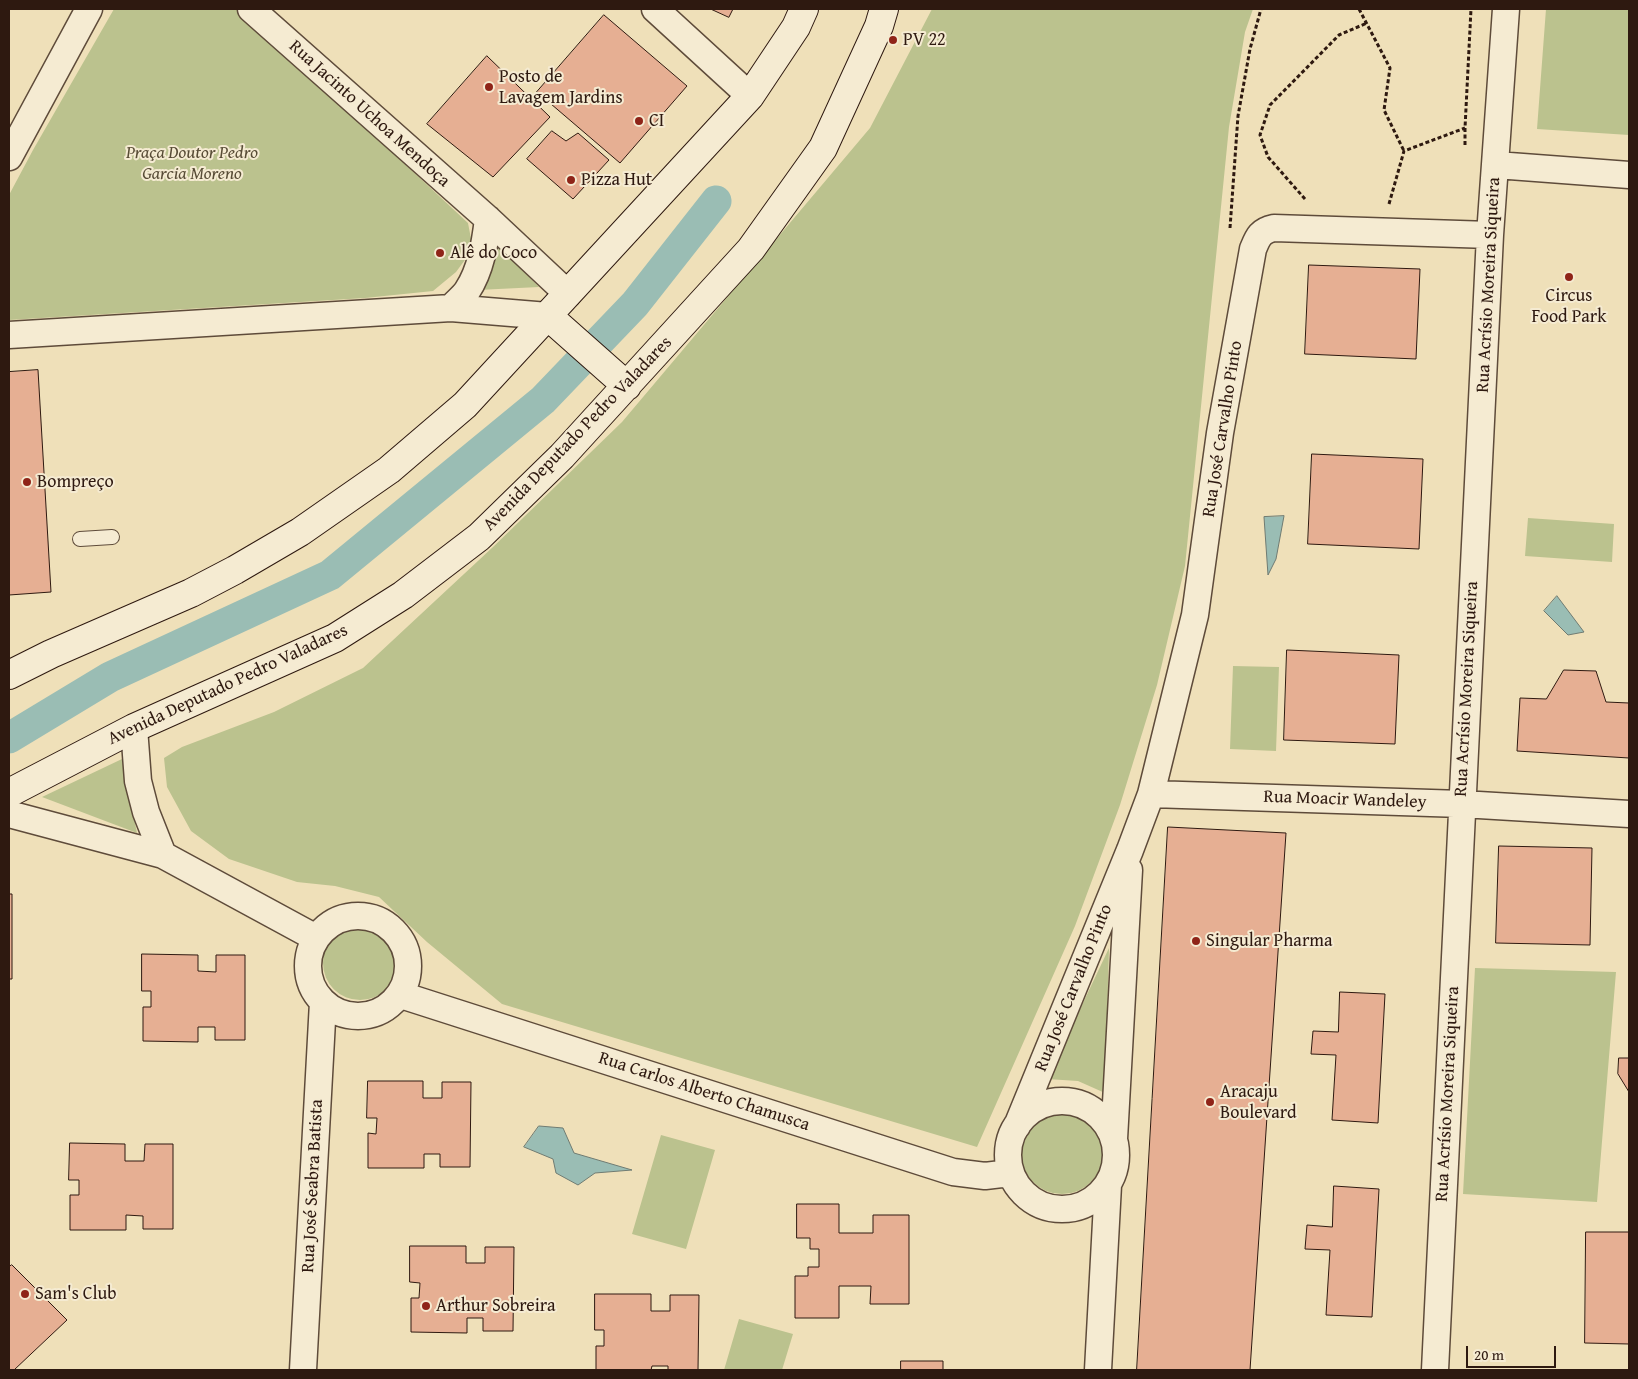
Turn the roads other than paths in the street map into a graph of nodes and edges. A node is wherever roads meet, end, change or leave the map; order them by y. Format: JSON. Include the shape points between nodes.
{"nodes":[{"id":1,"x":89,"y":9,"type":"edge"},
{"id":2,"x":251,"y":9,"type":"edge"},
{"id":3,"x":655,"y":9,"type":"edge"},
{"id":4,"x":804,"y":9,"type":"edge"},
{"id":5,"x":884,"y":9,"type":"edge"},
{"id":6,"x":1506,"y":9,"type":"edge"},
{"id":7,"x":750,"y":96,"type":"junction"},
{"id":8,"x":9,"y":157,"type":"edge"},
{"id":9,"x":1496,"y":165,"type":"junction"},
{"id":10,"x":1629,"y":174,"type":"edge"},
{"id":11,"x":488,"y":219,"type":"junction"},
{"id":12,"x":1490,"y":235,"type":"junction"},
{"id":13,"x":568,"y":294,"type":"junction"},
{"id":14,"x":451,"y":308,"type":"junction"},
{"id":15,"x":556,"y":324,"type":"junction"},
{"id":16,"x":9,"y":335,"type":"edge"},
{"id":17,"x":628,"y":386,"type":"junction"},
{"id":18,"x":112,"y":536,"type":"dead end"},
{"id":19,"x":80,"y":538,"type":"dead end"},
{"id":20,"x":9,"y":675,"type":"edge"},
{"id":21,"x":134,"y":728,"type":"junction"},
{"id":22,"x":9,"y":793,"type":"edge"},
{"id":23,"x":1151,"y":794,"type":"junction"},
{"id":24,"x":1462,"y":804,"type":"junction"},
{"id":25,"x":9,"y":814,"type":"edge"},
{"id":26,"x":1629,"y":814,"type":"edge"},
{"id":27,"x":1130,"y":850,"type":"junction"},
{"id":28,"x":163,"y":855,"type":"junction"},
{"id":29,"x":316,"y":938,"type":"junction"},
{"id":30,"x":401,"y":995,"type":"junction"},
{"id":31,"x":323,"y":1002,"type":"junction"},
{"id":32,"x":1017,"y":1126,"type":"junction"},
{"id":33,"x":1114,"y":1139,"type":"junction"},
{"id":34,"x":1010,"y":1172,"type":"junction"},
{"id":35,"x":1108,"y":1186,"type":"junction"},
{"id":36,"x":306,"y":1369,"type":"edge"},
{"id":37,"x":1098,"y":1370,"type":"edge"},
{"id":38,"x":1435,"y":1370,"type":"edge"}],
"edges":[{"from":1,"to":8,"type":"street"},
{"from":2,"to":11,"type":"street","name":"Rua Jacinto Uchoa Mendoça"},
{"from":3,"to":7,"type":"street"},
{"from":4,"to":7,"type":"main road"},
{"from":5,"to":17,"type":"main road","name":"Avenida Deputado Pedro Valadares","via":[[880,26],[823,148],[752,249]]},
{"from":6,"to":9,"type":"street","name":"Rua Acrísio Moreira Siqueira"},
{"from":7,"to":13,"type":"main road"},
{"from":9,"to":10,"type":"street"},
{"from":9,"to":12,"type":"street","name":"Rua Acrísio Moreira Siqueira"},
{"from":11,"to":13,"type":"street","name":"Rua Jacinto Uchoa Mendoça"},
{"from":11,"to":14,"type":"street","via":[[477,270],[467,290]]},
{"from":12,"to":23,"type":"street","name":"Rua José Carvalho Pinto","via":[[1274,228],[1264,230],[1257,239],[1220,433],[1196,615]]},
{"from":12,"to":24,"type":"street","name":"Rua Acrísio Moreira Siqueira"},
{"from":13,"to":15,"type":"main road"},
{"from":14,"to":15,"type":"street"},
{"from":14,"to":16,"type":"street"},
{"from":15,"to":17,"type":"main road"},
{"from":15,"to":20,"type":"main road","via":[[389,470],[300,532],[191,593]]},
{"from":17,"to":21,"type":"main road","name":"Avenida Deputado Pedro Valadares","via":[[479,537],[403,595],[335,638]]},
{"from":18,"to":19,"type":"lane"},
{"from":21,"to":22,"type":"main road","name":"Avenida Deputado Pedro Valadares"},
{"from":21,"to":28,"type":"street","via":[[138,781]]},
{"from":23,"to":24,"type":"street","name":"Rua Moacir Wandeley"},
{"from":23,"to":27,"type":"street","name":"Rua José Carvalho Pinto"},
{"from":24,"to":26,"type":"street","name":"Rua Moacir Wandeley"},
{"from":24,"to":38,"type":"street","name":"Rua Acrísio Moreira Siqueira"},
{"from":25,"to":28,"type":"street"},
{"from":27,"to":32,"type":"street","name":"Rua José Carvalho Pinto"},
{"from":27,"to":33,"type":"street","name":"Rua José Carvalho Pinto"},
{"from":28,"to":29,"type":"street"},
{"from":29,"to":30,"type":"street","via":[[341,918],[357,916],[387,924],[399,936],[408,957],[408,981]]},
{"from":29,"to":31,"type":"street","via":[[309,954],[308,971],[312,988]]},
{"from":30,"to":31,"type":"street","via":[[390,1006],[363,1017],[348,1016]]},
{"from":30,"to":34,"type":"street","name":"Rua Carlos Alberto Chamusca","via":[[953,1172],[985,1176]]},
{"from":31,"to":36,"type":"street","name":"Rua José Seabra Batista"},
{"from":32,"to":33,"type":"street","via":[[1044,1104],[1078,1103],[1094,1111],[1106,1123]]},
{"from":32,"to":34,"type":"street","via":[[1007,1157]]},
{"from":33,"to":35,"type":"street","via":[[1117,1155]]},
{"from":34,"to":35,"type":"street","via":[[1018,1188],[1030,1200],[1064,1210],[1096,1198]]},
{"from":35,"to":37,"type":"street"}]}
